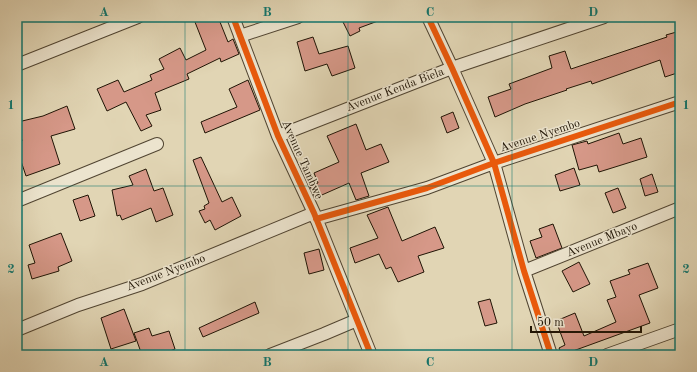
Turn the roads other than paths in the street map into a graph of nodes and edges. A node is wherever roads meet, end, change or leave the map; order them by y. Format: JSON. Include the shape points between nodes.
{"nodes":[{"id":1,"x":138,"y":17,"type":"edge"},
{"id":2,"x":233,"y":17,"type":"edge"},
{"id":3,"x":298,"y":17,"type":"edge"},
{"id":4,"x":428,"y":17,"type":"edge"},
{"id":5,"x":604,"y":17,"type":"edge"},
{"id":6,"x":240,"y":36,"type":"junction"},
{"id":7,"x":17,"y":65,"type":"edge"},
{"id":8,"x":452,"y":68,"type":"junction"},
{"id":9,"x":680,"y":102,"type":"edge"},
{"id":10,"x":278,"y":136,"type":"junction"},
{"id":11,"x":157,"y":144,"type":"dead end"},
{"id":12,"x":494,"y":163,"type":"junction"},
{"id":13,"x":17,"y":201,"type":"edge"},
{"id":14,"x":680,"y":208,"type":"edge"},
{"id":15,"x":315,"y":216,"type":"junction"},
{"id":16,"x":524,"y":271,"type":"junction"},
{"id":17,"x":358,"y":320,"type":"junction"},
{"id":18,"x":680,"y":329,"type":"edge"},
{"id":19,"x":17,"y":330,"type":"edge"},
{"id":20,"x":270,"y":355,"type":"edge"},
{"id":21,"x":371,"y":355,"type":"edge"},
{"id":22,"x":551,"y":355,"type":"edge"},
{"id":23,"x":607,"y":355,"type":"edge"}],
"edges":[{"from":1,"to":7,"type":"street"},
{"from":2,"to":6,"type":"street","name":"Avenue Tambwe"},
{"from":3,"to":6,"type":"street"},
{"from":4,"to":8,"type":"street"},
{"from":5,"to":8,"type":"street","name":"Avenue Kenda Biela"},
{"from":6,"to":10,"type":"street","name":"Avenue Tambwe"},
{"from":8,"to":10,"type":"street","name":"Avenue Kenda Biela"},
{"from":8,"to":12,"type":"street"},
{"from":9,"to":12,"type":"street","name":"Avenue Nyembo"},
{"from":10,"to":15,"type":"street","name":"Avenue Tambwe"},
{"from":11,"to":13,"type":"street"},
{"from":12,"to":15,"type":"street","name":"Avenue Nyembo","via":[[427,188]]},
{"from":12,"to":16,"type":"street"},
{"from":14,"to":16,"type":"street","name":"Avenue Mbayo"},
{"from":15,"to":17,"type":"street","name":"Avenue Tambwe"},
{"from":15,"to":19,"type":"street","name":"Avenue Nyembo"},
{"from":16,"to":22,"type":"street"},
{"from":17,"to":20,"type":"street"},
{"from":17,"to":21,"type":"street","name":"Avenue Tambwe"},
{"from":18,"to":23,"type":"street"}]}
